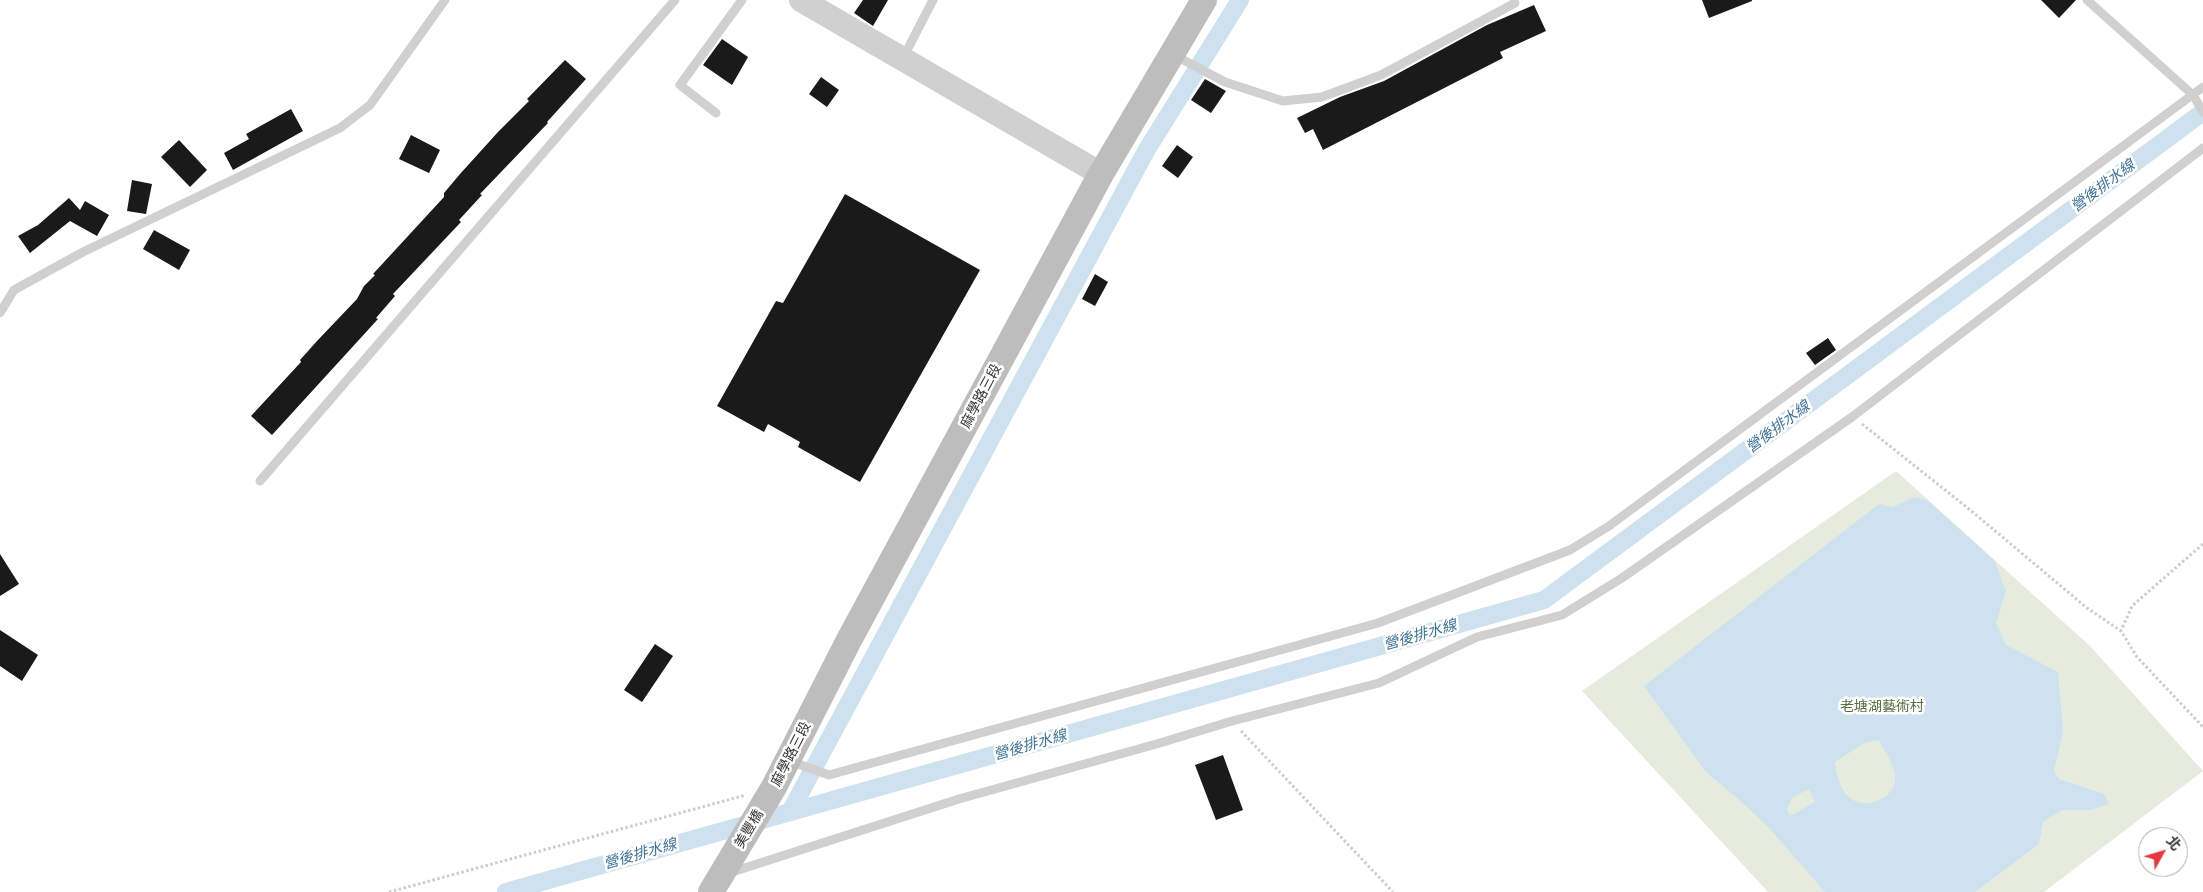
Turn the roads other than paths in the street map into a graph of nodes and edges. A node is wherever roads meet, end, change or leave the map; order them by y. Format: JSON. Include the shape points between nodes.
{"nodes":[{"id":1,"x":445,"y":0,"type":"edge"},
{"id":2,"x":675,"y":0,"type":"edge"},
{"id":3,"x":742,"y":0,"type":"edge"},
{"id":4,"x":933,"y":0,"type":"edge"},
{"id":5,"x":1204,"y":0,"type":"edge"},
{"id":6,"x":2087,"y":0,"type":"edge"},
{"id":7,"x":805,"y":1,"type":"edge"},
{"id":8,"x":1515,"y":3,"type":"dead end"},
{"id":9,"x":1172,"y":54,"type":"junction"},
{"id":10,"x":903,"y":58,"type":"junction"},
{"id":11,"x":2203,"y":86,"type":"edge"},
{"id":12,"x":2193,"y":95,"type":"junction"},
{"id":13,"x":2203,"y":112,"type":"edge"},
{"id":14,"x":716,"y":113,"type":"dead end"},
{"id":15,"x":2203,"y":148,"type":"edge"},
{"id":16,"x":1101,"y":174,"type":"junction"},
{"id":17,"x":0,"y":313,"type":"edge"},
{"id":18,"x":260,"y":482,"type":"dead end"},
{"id":19,"x":788,"y":760,"type":"junction"},
{"id":20,"x":771,"y":792,"type":"joint"},
{"id":21,"x":721,"y":876,"type":"edge"}],
"edges":[{"from":1,"to":17,"type":"lane","via":[[370,105],[340,128],[83,252],[14,290]]},
{"from":2,"to":18,"type":"lane"},
{"from":3,"to":14,"type":"lane","via":[[680,85]]},
{"from":4,"to":10,"type":"lane"},
{"from":5,"to":9,"type":"main road","name":"麻學路三段"},
{"from":6,"to":12,"type":"lane"},
{"from":7,"to":10,"type":"street"},
{"from":8,"to":9,"type":"lane","via":[[1381,75],[1322,97],[1283,101],[1225,82]]},
{"from":9,"to":16,"type":"main road","name":"麻學路三段"},
{"from":10,"to":16,"type":"street"},
{"from":11,"to":12,"type":"lane"},
{"from":12,"to":13,"type":"lane"},
{"from":12,"to":19,"type":"lane","via":[[1609,526],[1570,550],[1378,623],[829,775]]},
{"from":15,"to":21,"type":"lane","via":[[1852,417],[1622,578],[1562,614],[1477,637],[1379,683],[959,798]]},
{"from":16,"to":19,"type":"main road","name":"麻學路三段","via":[[849,640]]},
{"from":19,"to":20,"type":"main road","name":"麻學路三段"},
{"from":20,"to":21,"type":"main road","name":"美豐橋"}]}
